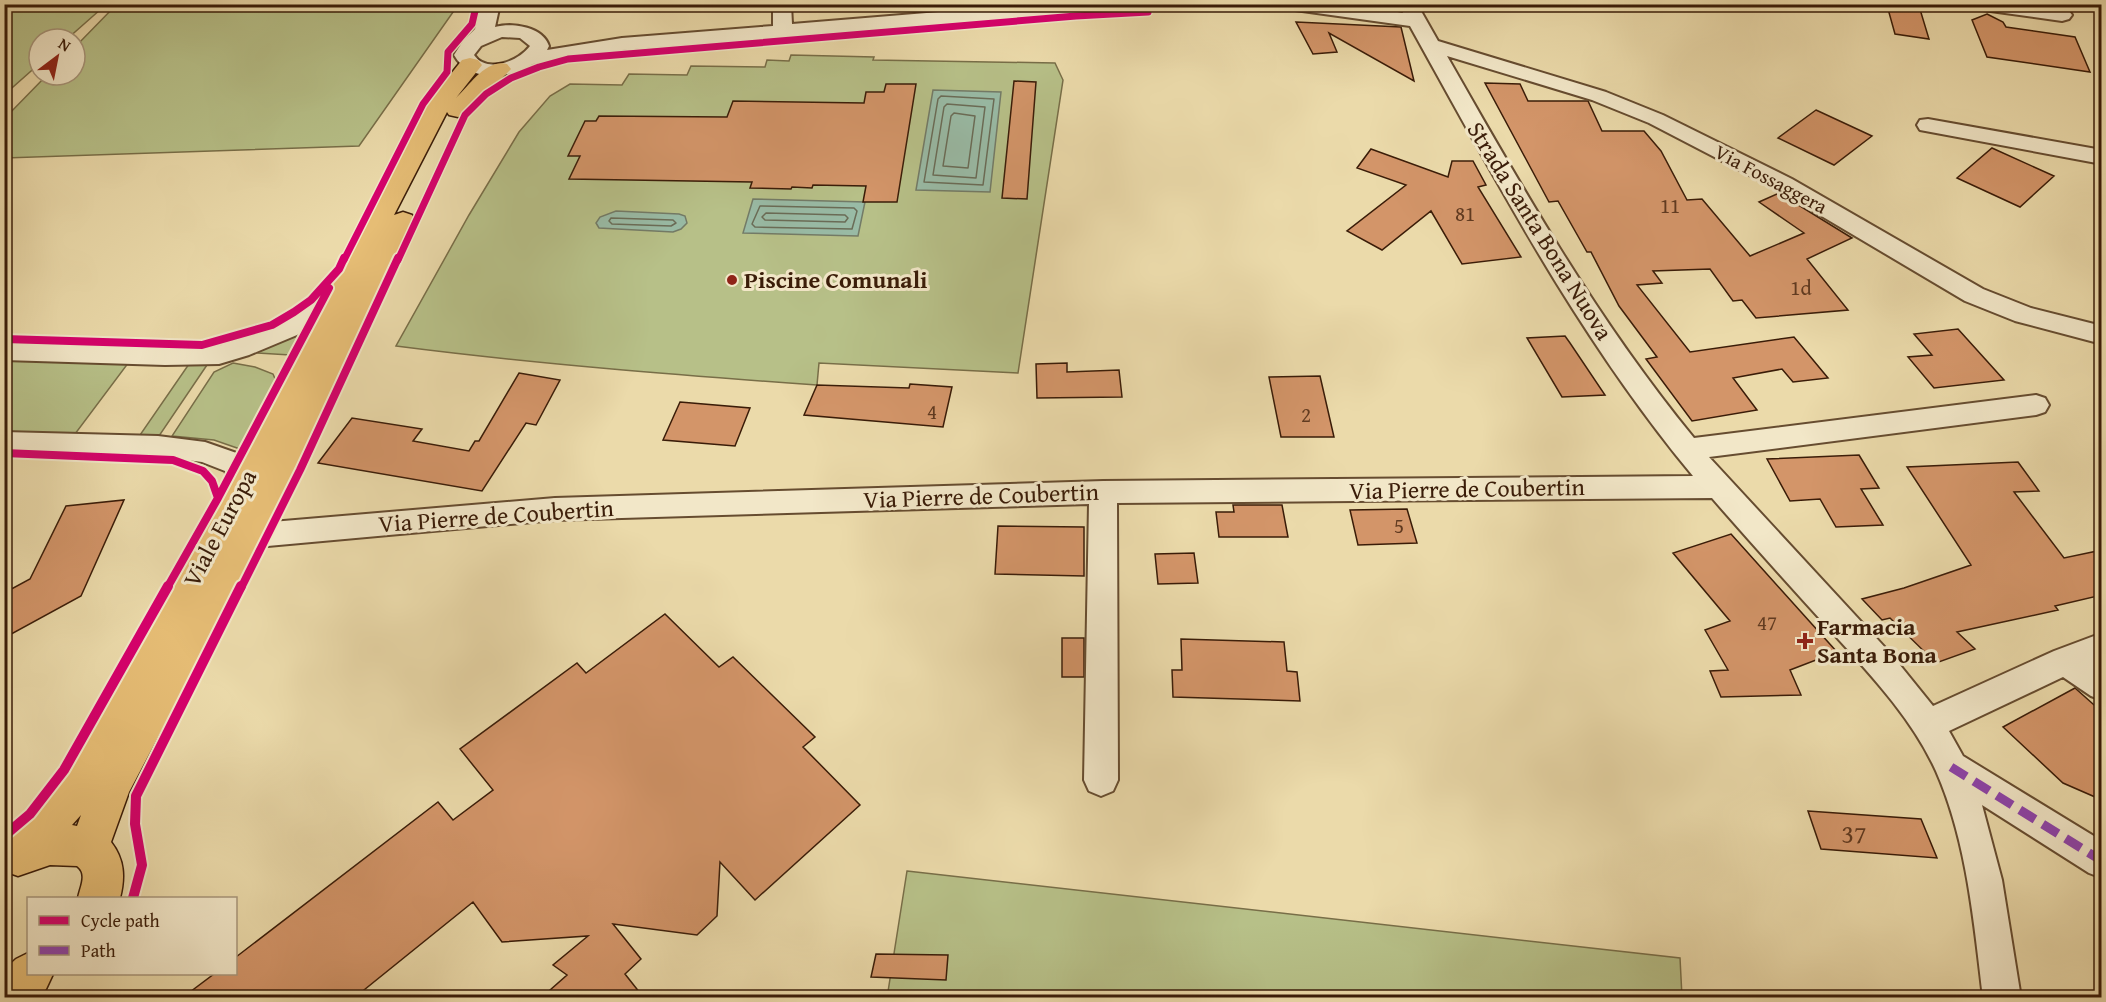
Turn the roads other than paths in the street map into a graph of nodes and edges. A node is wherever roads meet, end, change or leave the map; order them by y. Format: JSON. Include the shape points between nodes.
{"nodes":[{"id":1,"x":491,"y":4,"type":"edge"},
{"id":2,"x":782,"y":4,"type":"edge"},
{"id":3,"x":1111,"y":4,"type":"edge"},
{"id":4,"x":1295,"y":4,"type":"edge"},
{"id":5,"x":1983,"y":4,"type":"edge"},
{"id":6,"x":2056,"y":4,"type":"edge"},
{"id":7,"x":941,"y":11,"type":"edge"},
{"id":8,"x":512,"y":14,"type":"dead end"},
{"id":9,"x":1418,"y":24,"type":"edge"},
{"id":10,"x":783,"y":31,"type":"junction"},
{"id":11,"x":531,"y":36,"type":"junction"},
{"id":12,"x":601,"y":46,"type":"junction"},
{"id":13,"x":482,"y":58,"type":"junction"},
{"id":14,"x":529,"y":59,"type":"junction"},
{"id":15,"x":1928,"y":125,"type":"dead end"},
{"id":16,"x":2102,"y":157,"type":"edge"},
{"id":17,"x":338,"y":297,"type":"junction"},
{"id":18,"x":2102,"y":335,"type":"edge"},
{"id":19,"x":4,"y":351,"type":"edge"},
{"id":20,"x":2036,"y":405,"type":"dead end"},
{"id":21,"x":4,"y":442,"type":"edge"},
{"id":22,"x":1687,"y":449,"type":"junction"},
{"id":23,"x":246,"y":483,"type":"junction"},
{"id":24,"x":1718,"y":487,"type":"junction"},
{"id":25,"x":1102,"y":492,"type":"junction"},
{"id":26,"x":247,"y":536,"type":"junction"},
{"id":27,"x":2102,"y":646,"type":"edge"},
{"id":28,"x":2064,"y":661,"type":"junction"},
{"id":29,"x":2102,"y":686,"type":"edge"},
{"id":30,"x":1927,"y":725,"type":"junction"},
{"id":31,"x":1951,"y":767,"type":"junction"},
{"id":32,"x":1101,"y":780,"type":"dead end"},
{"id":33,"x":89,"y":848,"type":"junction"},
{"id":34,"x":13,"y":859,"type":"edge"},
{"id":35,"x":2102,"y":861,"type":"edge"},
{"id":36,"x":99,"y":897,"type":"edge"},
{"id":37,"x":27,"y":966,"type":"edge"},
{"id":38,"x":4,"y":972,"type":"edge"},
{"id":39,"x":30,"y":975,"type":"edge"},
{"id":40,"x":8,"y":998,"type":"edge"},
{"id":41,"x":2001,"y":998,"type":"edge"}],
"edges":[{"from":1,"to":13,"type":"street","name":"Viale Europa"},
{"from":2,"to":10,"type":"street"},
{"from":3,"to":7,"type":"street"},
{"from":4,"to":9,"type":"street","name":"Via Fossaggera","via":[[1351,10]]},
{"from":5,"to":6,"type":"street","via":[[2062,15]]},
{"from":7,"to":10,"type":"street"},
{"from":8,"to":11,"type":"street"},
{"from":9,"to":18,"type":"street","name":"Via Fossaggera","via":[[1656,119],[1784,184],[1974,295],[2024,315]]},
{"from":9,"to":22,"type":"street","name":"Strada Santa Bona Nuova","via":[[1541,241],[1631,376]]},
{"from":10,"to":12,"type":"street"},
{"from":11,"to":12,"type":"street","name":"Viale Europa"},
{"from":11,"to":13,"type":"street","name":"Viale Europa","via":[[501,31]]},
{"from":11,"to":14,"type":"street","via":[[539,46]]},
{"from":12,"to":14,"type":"street","name":"Viale Europa"},
{"from":13,"to":14,"type":"street","name":"Viale Europa"},
{"from":13,"to":17,"type":"main road","name":"Viale Europa","via":[[439,104]]},
{"from":13,"to":26,"type":"main road","name":"Viale Europa"},
{"from":15,"to":16,"type":"street"},
{"from":17,"to":19,"type":"street","via":[[288,329],[219,355]]},
{"from":17,"to":23,"type":"main road","name":"Viale Europa"},
{"from":20,"to":22,"type":"street"},
{"from":21,"to":23,"type":"street","via":[[158,446],[205,452],[235,464]]},
{"from":22,"to":24,"type":"street","name":"Strada Santa Bona Nuova"},
{"from":23,"to":34,"type":"main road","name":"Viale Europa","via":[[81,785]]},
{"from":24,"to":25,"type":"street","name":"Via Pierre de Coubertin"},
{"from":24,"to":30,"type":"street","name":"Strada Santa Bona Nuova","via":[[1875,658]]},
{"from":25,"to":26,"type":"street","name":"Via Pierre de Coubertin","via":[[555,509]]},
{"from":25,"to":32,"type":"street"},
{"from":26,"to":33,"type":"main road","name":"Viale Europa","via":[[111,786]]},
{"from":27,"to":28,"type":"street"},
{"from":28,"to":29,"type":"street"},
{"from":28,"to":30,"type":"street"},
{"from":30,"to":31,"type":"street","name":"Strada Santa Bona Nuova"},
{"from":31,"to":35,"type":"street"},
{"from":31,"to":41,"type":"street","name":"Strada Santa Bona Nuova","via":[[1981,872]]},
{"from":33,"to":34,"type":"main road","name":"Viale Europa","via":[[59,843],[40,846]]},
{"from":33,"to":36,"type":"main road","via":[[100,860],[104,876]]},
{"from":37,"to":38,"type":"main road"},
{"from":39,"to":40,"type":"main road"}]}
